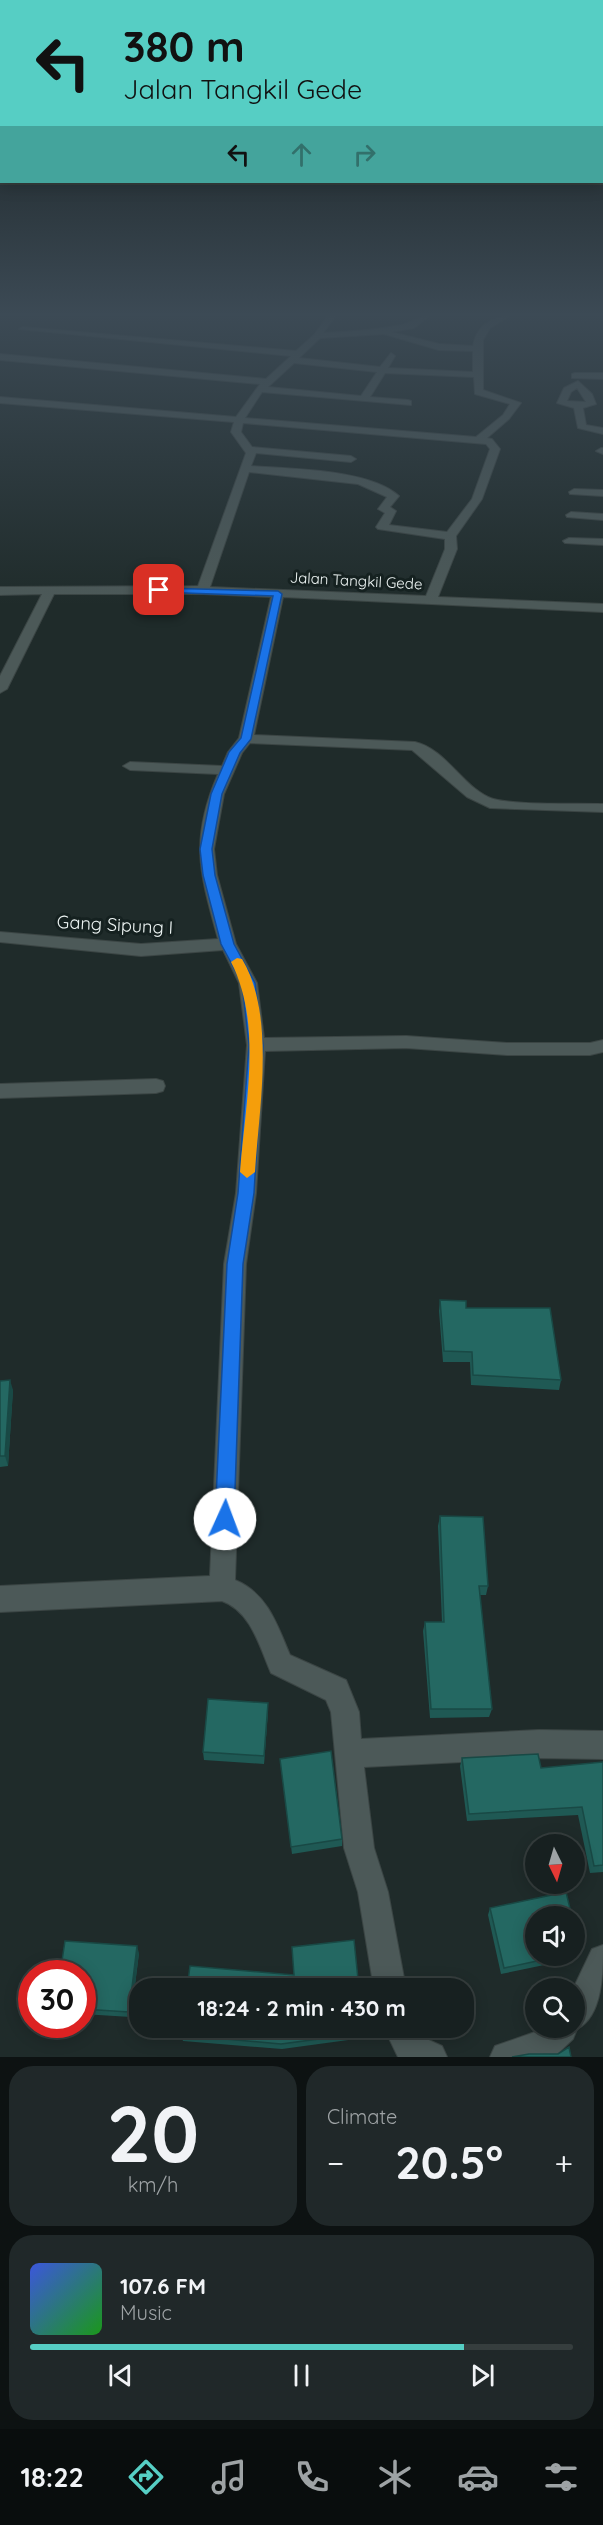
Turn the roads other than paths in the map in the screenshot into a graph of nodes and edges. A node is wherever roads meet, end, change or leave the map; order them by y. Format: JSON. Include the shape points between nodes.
{"nodes":[{"id":1,"x":140,"y":413,"type":"edge"},
{"id":2,"x":242,"y":413,"type":"edge"},
{"id":3,"x":509,"y":413,"type":"edge"},
{"id":4,"x":579,"y":413,"type":"edge"},
{"id":5,"x":237,"y":422,"type":"junction"},
{"id":6,"x":603,"y":431,"type":"edge"},
{"id":7,"x":480,"y":439,"type":"junction"},
{"id":8,"x":343,"y":444,"type":"junction"},
{"id":9,"x":251,"y":450,"type":"junction"},
{"id":10,"x":351,"y":459,"type":"dead end"},
{"id":11,"x":246,"y":469,"type":"junction"},
{"id":12,"x":574,"y":492,"type":"dead end"},
{"id":13,"x":603,"y":493,"type":"edge"},
{"id":14,"x":571,"y":515,"type":"dead end"},
{"id":15,"x":603,"y":517,"type":"edge"},
{"id":16,"x":450,"y":536,"type":"junction"},
{"id":17,"x":569,"y":541,"type":"dead end"},
{"id":18,"x":603,"y":542,"type":"edge"},
{"id":19,"x":50,"y":590,"type":"junction"},
{"id":20,"x":203,"y":590,"type":"junction"},
{"id":21,"x":0,"y":591,"type":"edge"},
{"id":22,"x":278,"y":594,"type":"junction"},
{"id":23,"x":430,"y":602,"type":"junction"},
{"id":24,"x":603,"y":608,"type":"edge"},
{"id":25,"x":0,"y":689,"type":"edge"},
{"id":26,"x":246,"y":739,"type":"junction"},
{"id":27,"x":130,"y":766,"type":"dead end"},
{"id":28,"x":226,"y":770,"type":"junction"},
{"id":29,"x":603,"y":808,"type":"edge"},
{"id":30,"x":0,"y":937,"type":"edge"},
{"id":31,"x":228,"y":944,"type":"junction"},
{"id":32,"x":256,"y":1045,"type":"junction"},
{"id":33,"x":603,"y":1046,"type":"edge"},
{"id":34,"x":156,"y":1086,"type":"dead end"},
{"id":35,"x":0,"y":1091,"type":"edge"},
{"id":36,"x":222,"y":1588,"type":"junction"},
{"id":37,"x":0,"y":1599,"type":"edge"},
{"id":38,"x":603,"y":1745,"type":"edge"},
{"id":39,"x":349,"y":1753,"type":"junction"},
{"id":40,"x":603,"y":1959,"type":"edge"},
{"id":41,"x":388,"y":1978,"type":"edge"},
{"id":42,"x":585,"y":1998,"type":"edge"},
{"id":43,"x":551,"y":2038,"type":"edge"},
{"id":44,"x":506,"y":2057,"type":"edge"}],
"edges":[{"from":1,"to":5,"type":"street"},
{"from":2,"to":5,"type":"street"},
{"from":3,"to":7,"type":"street"},
{"from":4,"to":6,"type":"street","via":[[581,426]]},
{"from":5,"to":8,"type":"street"},
{"from":5,"to":9,"type":"street","via":[[236,432]]},
{"from":7,"to":8,"type":"street"},
{"from":7,"to":16,"type":"street","via":[[495,448],[477,499]]},
{"from":8,"to":9,"type":"street"},
{"from":8,"to":10,"type":"street"},
{"from":9,"to":11,"type":"street"},
{"from":11,"to":16,"type":"street","via":[[361,481],[394,496],[383,509],[390,512],[382,527]]},
{"from":11,"to":20,"type":"street"},
{"from":12,"to":13,"type":"street"},
{"from":14,"to":15,"type":"street"},
{"from":16,"to":23,"type":"street","via":[[450,549]]},
{"from":17,"to":18,"type":"street"},
{"from":19,"to":20,"type":"street","name":"Jalan Tangkil Gede"},
{"from":19,"to":21,"type":"street","name":"Jalan Tangkil Gede"},
{"from":19,"to":25,"type":"street"},
{"from":20,"to":22,"type":"street","name":"Jalan Tangkil Gede"},
{"from":22,"to":23,"type":"street","name":"Jalan Tangkil Gede"},
{"from":22,"to":26,"type":"street"},
{"from":23,"to":24,"type":"street","name":"Jalan Tangkil Gede"},
{"from":26,"to":28,"type":"street"},
{"from":26,"to":29,"type":"street","via":[[415,746],[458,784],[480,800],[495,805]]},
{"from":27,"to":28,"type":"street"},
{"from":28,"to":31,"type":"street","via":[[210,820],[206,849]]},
{"from":30,"to":31,"type":"street","name":"Gang Sipung I","via":[[141,950]]},
{"from":31,"to":32,"type":"street","via":[[248,983]]},
{"from":32,"to":33,"type":"street","via":[[406,1042],[507,1049]]},
{"from":32,"to":36,"type":"street","via":[[246,1193],[235,1264]]},
{"from":34,"to":35,"type":"street"},
{"from":36,"to":37,"type":"street"},
{"from":36,"to":39,"type":"street","via":[[238,1591],[256,1608],[280,1664],[336,1690],[345,1712]]},
{"from":38,"to":39,"type":"street","via":[[540,1742],[409,1753]]},
{"from":39,"to":41,"type":"street","via":[[359,1848],[373,1892]]},
{"from":40,"to":42,"type":"street"},
{"from":43,"to":44,"type":"street","via":[[544,2045]]}]}
